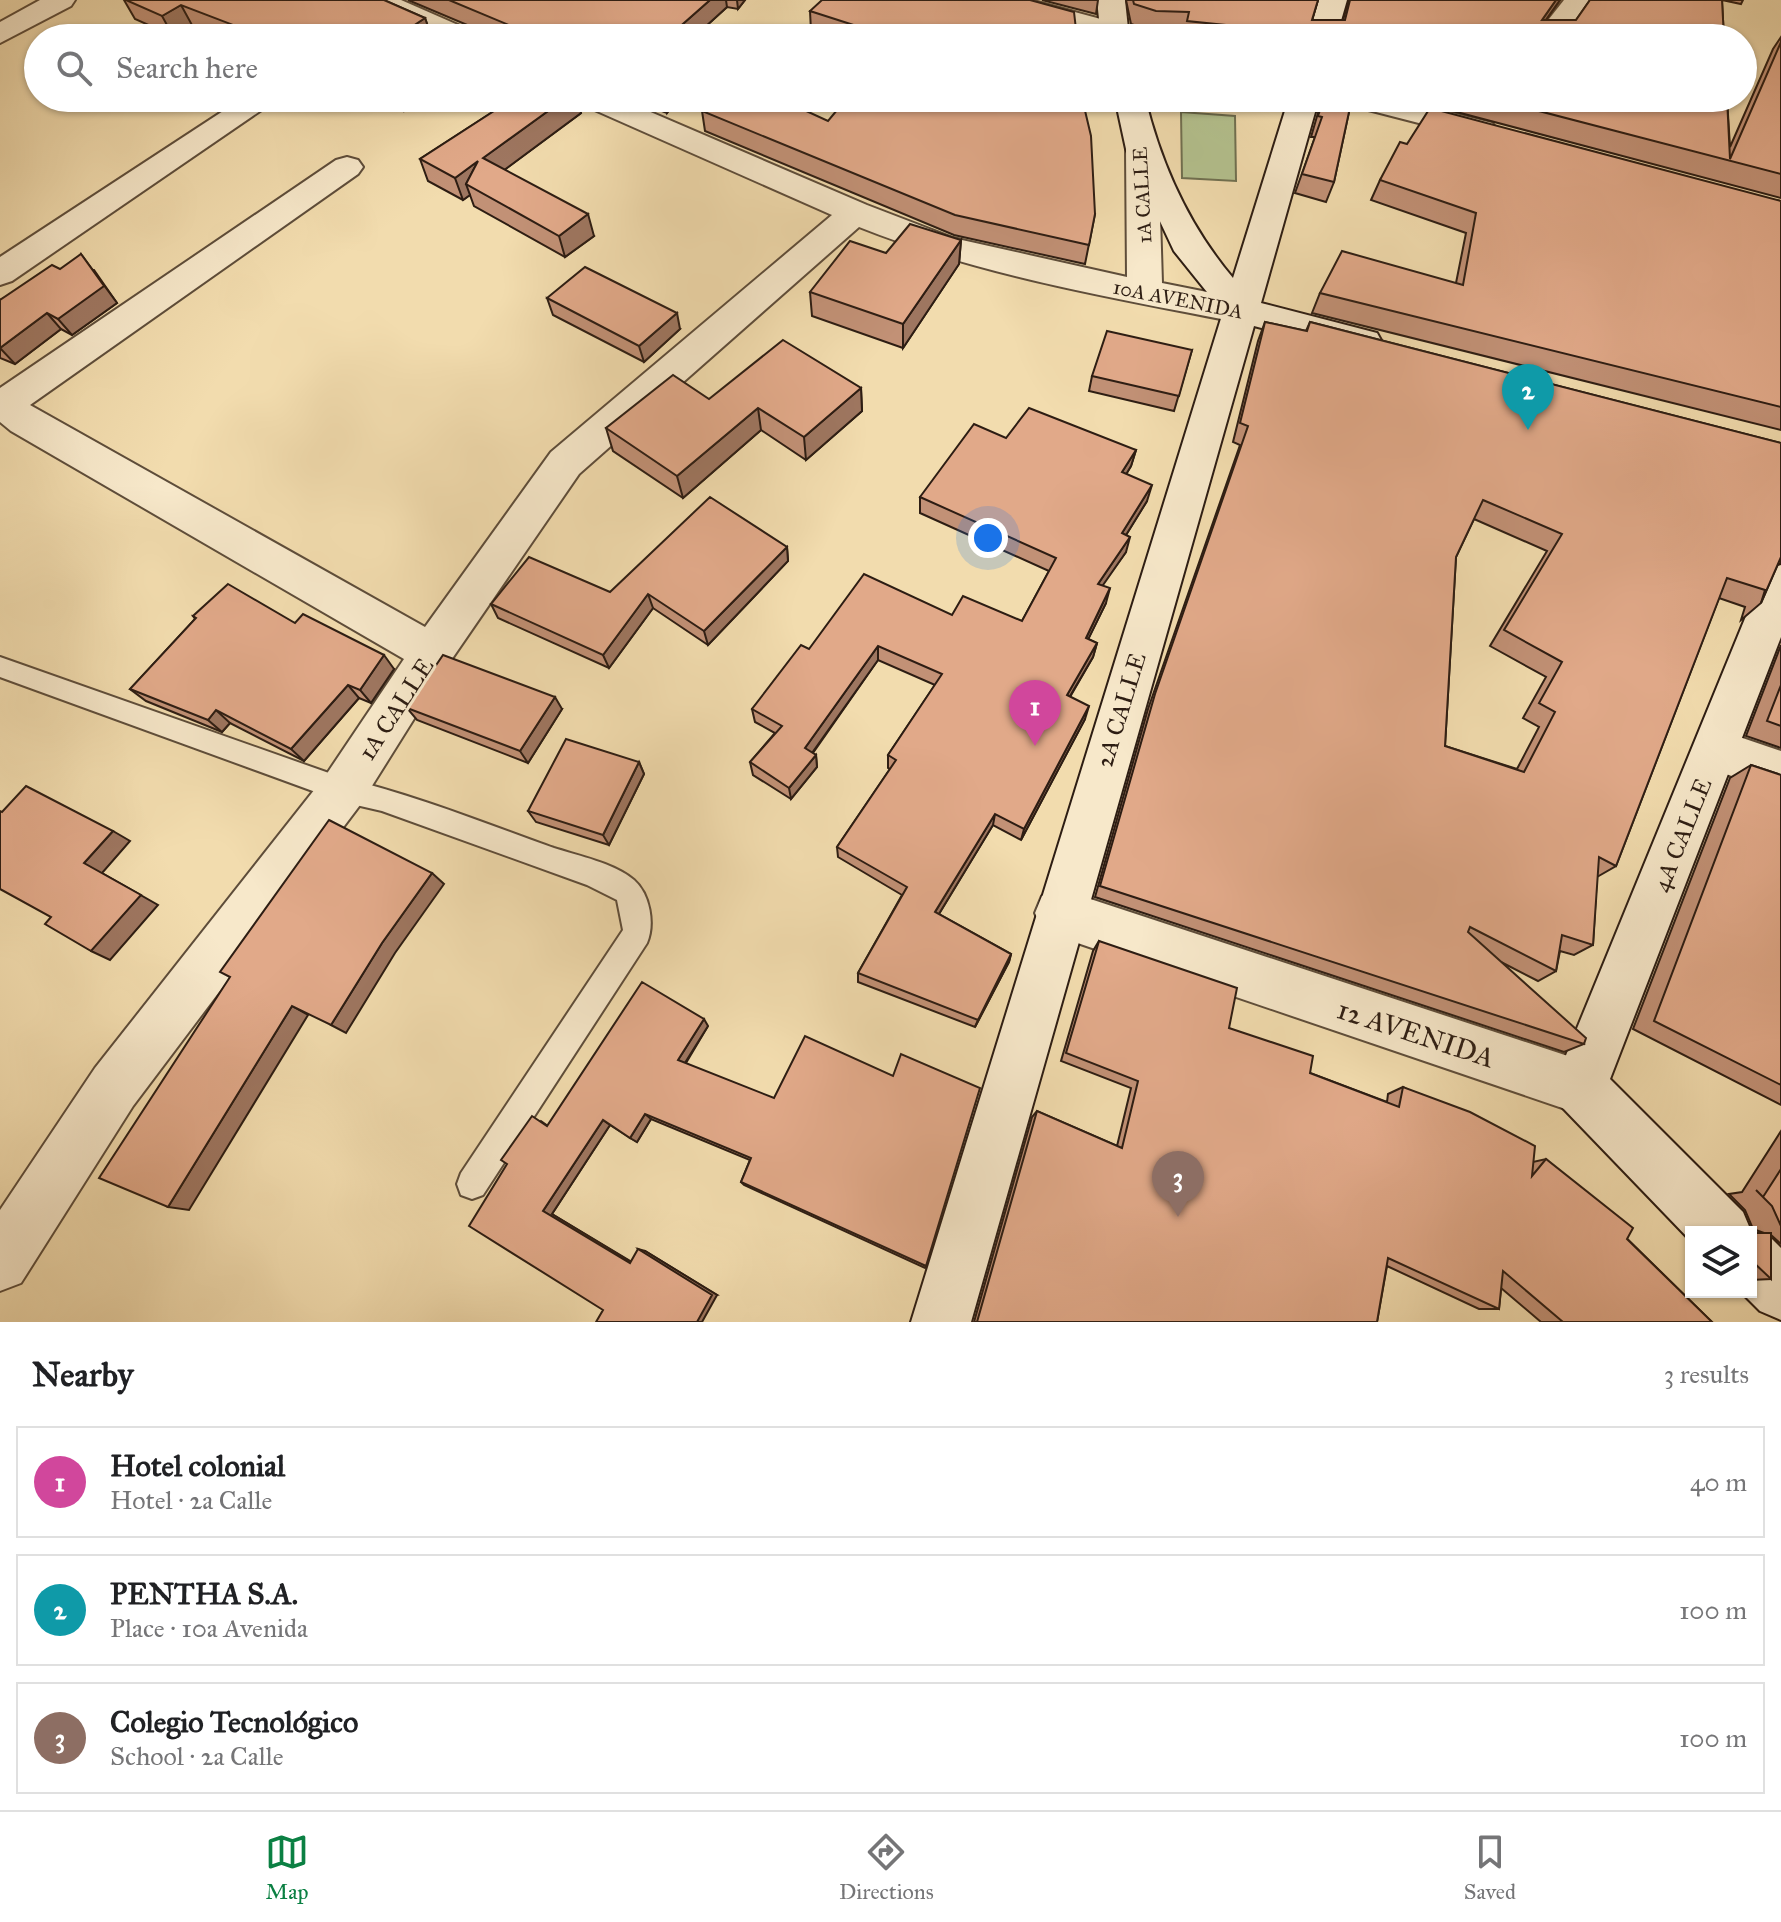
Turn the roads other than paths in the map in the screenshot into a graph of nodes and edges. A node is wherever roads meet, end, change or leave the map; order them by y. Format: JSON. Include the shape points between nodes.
{"nodes":[{"id":1,"x":61,"y":0,"type":"edge"},
{"id":2,"x":377,"y":0,"type":"edge"},
{"id":3,"x":443,"y":0,"type":"edge"},
{"id":4,"x":998,"y":0,"type":"edge"},
{"id":5,"x":1111,"y":0,"type":"edge"},
{"id":6,"x":1333,"y":0,"type":"edge"},
{"id":7,"x":1579,"y":0,"type":"edge"},
{"id":8,"x":419,"y":16,"type":"junction"},
{"id":9,"x":435,"y":24,"type":"edge"},
{"id":10,"x":1081,"y":24,"type":"edge"},
{"id":11,"x":1118,"y":24,"type":"edge"},
{"id":12,"x":1326,"y":24,"type":"edge"},
{"id":13,"x":1559,"y":24,"type":"edge"},
{"id":14,"x":0,"y":34,"type":"edge"},
{"id":15,"x":243,"y":112,"type":"edge"},
{"id":16,"x":624,"y":112,"type":"edge"},
{"id":17,"x":1133,"y":112,"type":"edge"},
{"id":18,"x":1300,"y":112,"type":"edge"},
{"id":19,"x":1427,"y":112,"type":"edge"},
{"id":20,"x":1492,"y":125,"type":"edge"},
{"id":21,"x":1142,"y":149,"type":"junction"},
{"id":22,"x":347,"y":167,"type":"dead end"},
{"id":23,"x":855,"y":213,"type":"junction"},
{"id":24,"x":0,"y":273,"type":"edge"},
{"id":25,"x":1145,"y":293,"type":"junction"},
{"id":26,"x":1242,"y":311,"type":"junction"},
{"id":27,"x":1396,"y":350,"type":"edge"},
{"id":28,"x":7,"y":418,"type":"edge"},
{"id":29,"x":1781,"y":582,"type":"edge"},
{"id":30,"x":432,"y":653,"type":"junction"},
{"id":31,"x":0,"y":667,"type":"edge"},
{"id":32,"x":1716,"y":750,"type":"junction"},
{"id":33,"x":1781,"y":772,"type":"edge"},
{"id":34,"x":343,"y":790,"type":"junction"},
{"id":35,"x":1060,"y":913,"type":"junction"},
{"id":36,"x":1580,"y":1087,"type":"junction"},
{"id":37,"x":472,"y":1184,"type":"dead end"},
{"id":38,"x":1717,"y":1226,"type":"edge"},
{"id":39,"x":0,"y":1262,"type":"edge"},
{"id":40,"x":1757,"y":1266,"type":"edge"},
{"id":41,"x":1781,"y":1290,"type":"edge"},
{"id":42,"x":941,"y":1322,"type":"edge"}],
"edges":[{"from":1,"to":14,"type":"street"},
{"from":2,"to":8,"type":"street"},
{"from":3,"to":8,"type":"street"},
{"from":4,"to":10,"type":"street"},
{"from":5,"to":11,"type":"street"},
{"from":6,"to":12,"type":"street"},
{"from":7,"to":13,"type":"street"},
{"from":8,"to":9,"type":"street"},
{"from":15,"to":24,"type":"street"},
{"from":16,"to":23,"type":"street","name":"10A AVENIDA"},
{"from":17,"to":21,"type":"street","name":"1A CALLE"},
{"from":18,"to":26,"type":"street","name":"2A CALLE"},
{"from":19,"to":20,"type":"street"},
{"from":21,"to":25,"type":"street","name":"1A CALLE"},
{"from":21,"to":26,"type":"street","via":[[1191,251]]},
{"from":22,"to":28,"type":"street"},
{"from":23,"to":25,"type":"street","name":"10A AVENIDA","via":[[943,247]]},
{"from":23,"to":30,"type":"street","name":"1A CALLE","via":[[565,463]]},
{"from":25,"to":26,"type":"street","name":"10A AVENIDA"},
{"from":26,"to":27,"type":"street","name":"10A AVENIDA"},
{"from":26,"to":35,"type":"street","name":"2A CALLE"},
{"from":28,"to":30,"type":"street"},
{"from":29,"to":32,"type":"street","name":"4A CALLE"},
{"from":30,"to":34,"type":"street","name":"1A CALLE"},
{"from":31,"to":34,"type":"lane"},
{"from":32,"to":33,"type":"street"},
{"from":32,"to":36,"type":"street","name":"4A CALLE"},
{"from":34,"to":37,"type":"lane","via":[[382,799],[619,884],[638,905],[637,933]]},
{"from":34,"to":39,"type":"street","name":"1A CALLE","via":[[114,1087]]},
{"from":35,"to":36,"type":"street","name":"12 AVENIDA"},
{"from":35,"to":42,"type":"street","name":"2A CALLE"},
{"from":36,"to":38,"type":"street","name":"12 AVENIDA"},
{"from":40,"to":41,"type":"street"}]}
